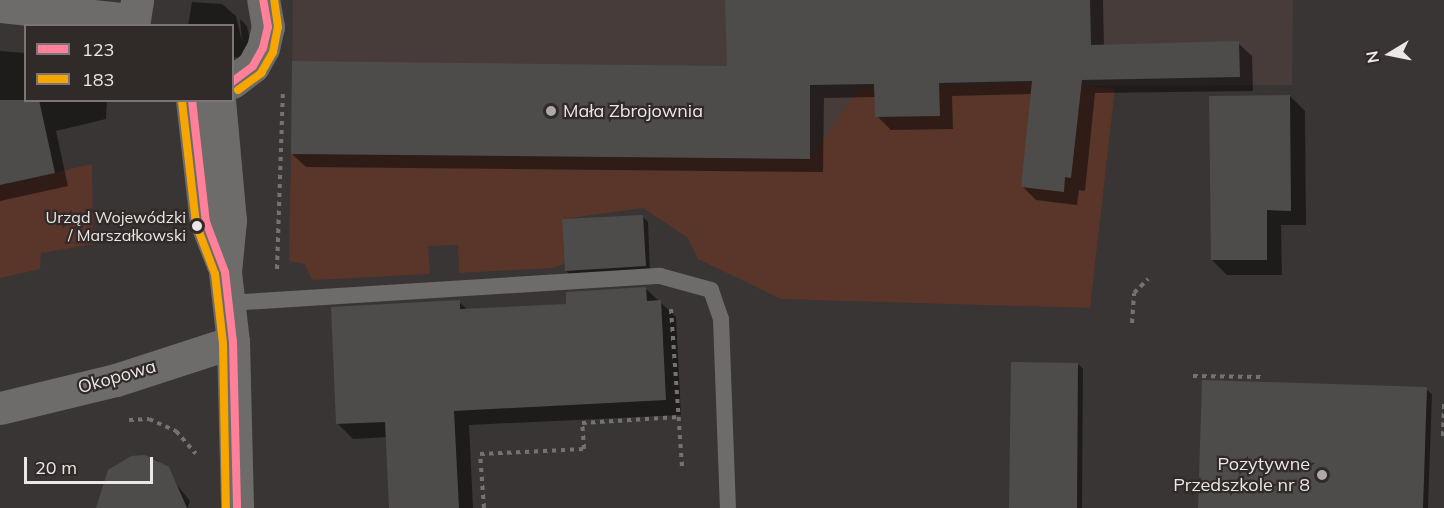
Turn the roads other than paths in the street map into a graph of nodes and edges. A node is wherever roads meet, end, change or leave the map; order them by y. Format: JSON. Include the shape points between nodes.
{"nodes":[{"id":1,"x":263,"y":0,"type":"edge"},
{"id":2,"x":0,"y":6,"type":"edge"},
{"id":3,"x":134,"y":15,"type":"edge"},
{"id":4,"x":234,"y":80,"type":"edge"},
{"id":5,"x":192,"y":102,"type":"edge"},
{"id":6,"x":219,"y":102,"type":"edge"},
{"id":7,"x":227,"y":288,"type":"junction"},
{"id":8,"x":233,"y":342,"type":"junction"},
{"id":9,"x":0,"y":408,"type":"edge"},
{"id":10,"x":237,"y":508,"type":"edge"},
{"id":11,"x":728,"y":508,"type":"edge"}],
"edges":[{"from":1,"to":4,"type":"street","via":[[268,27],[263,48],[253,66]]},
{"from":2,"to":3,"type":"street"},
{"from":5,"to":7,"type":"street","via":[[206,222]]},
{"from":6,"to":7,"type":"street","via":[[230,220]]},
{"from":7,"to":8,"type":"street"},
{"from":7,"to":11,"type":"lane","via":[[669,279],[711,290],[721,319]]},
{"from":8,"to":9,"type":"street","name":"Okopowa","via":[[116,380]]},
{"from":8,"to":10,"type":"street"}]}
